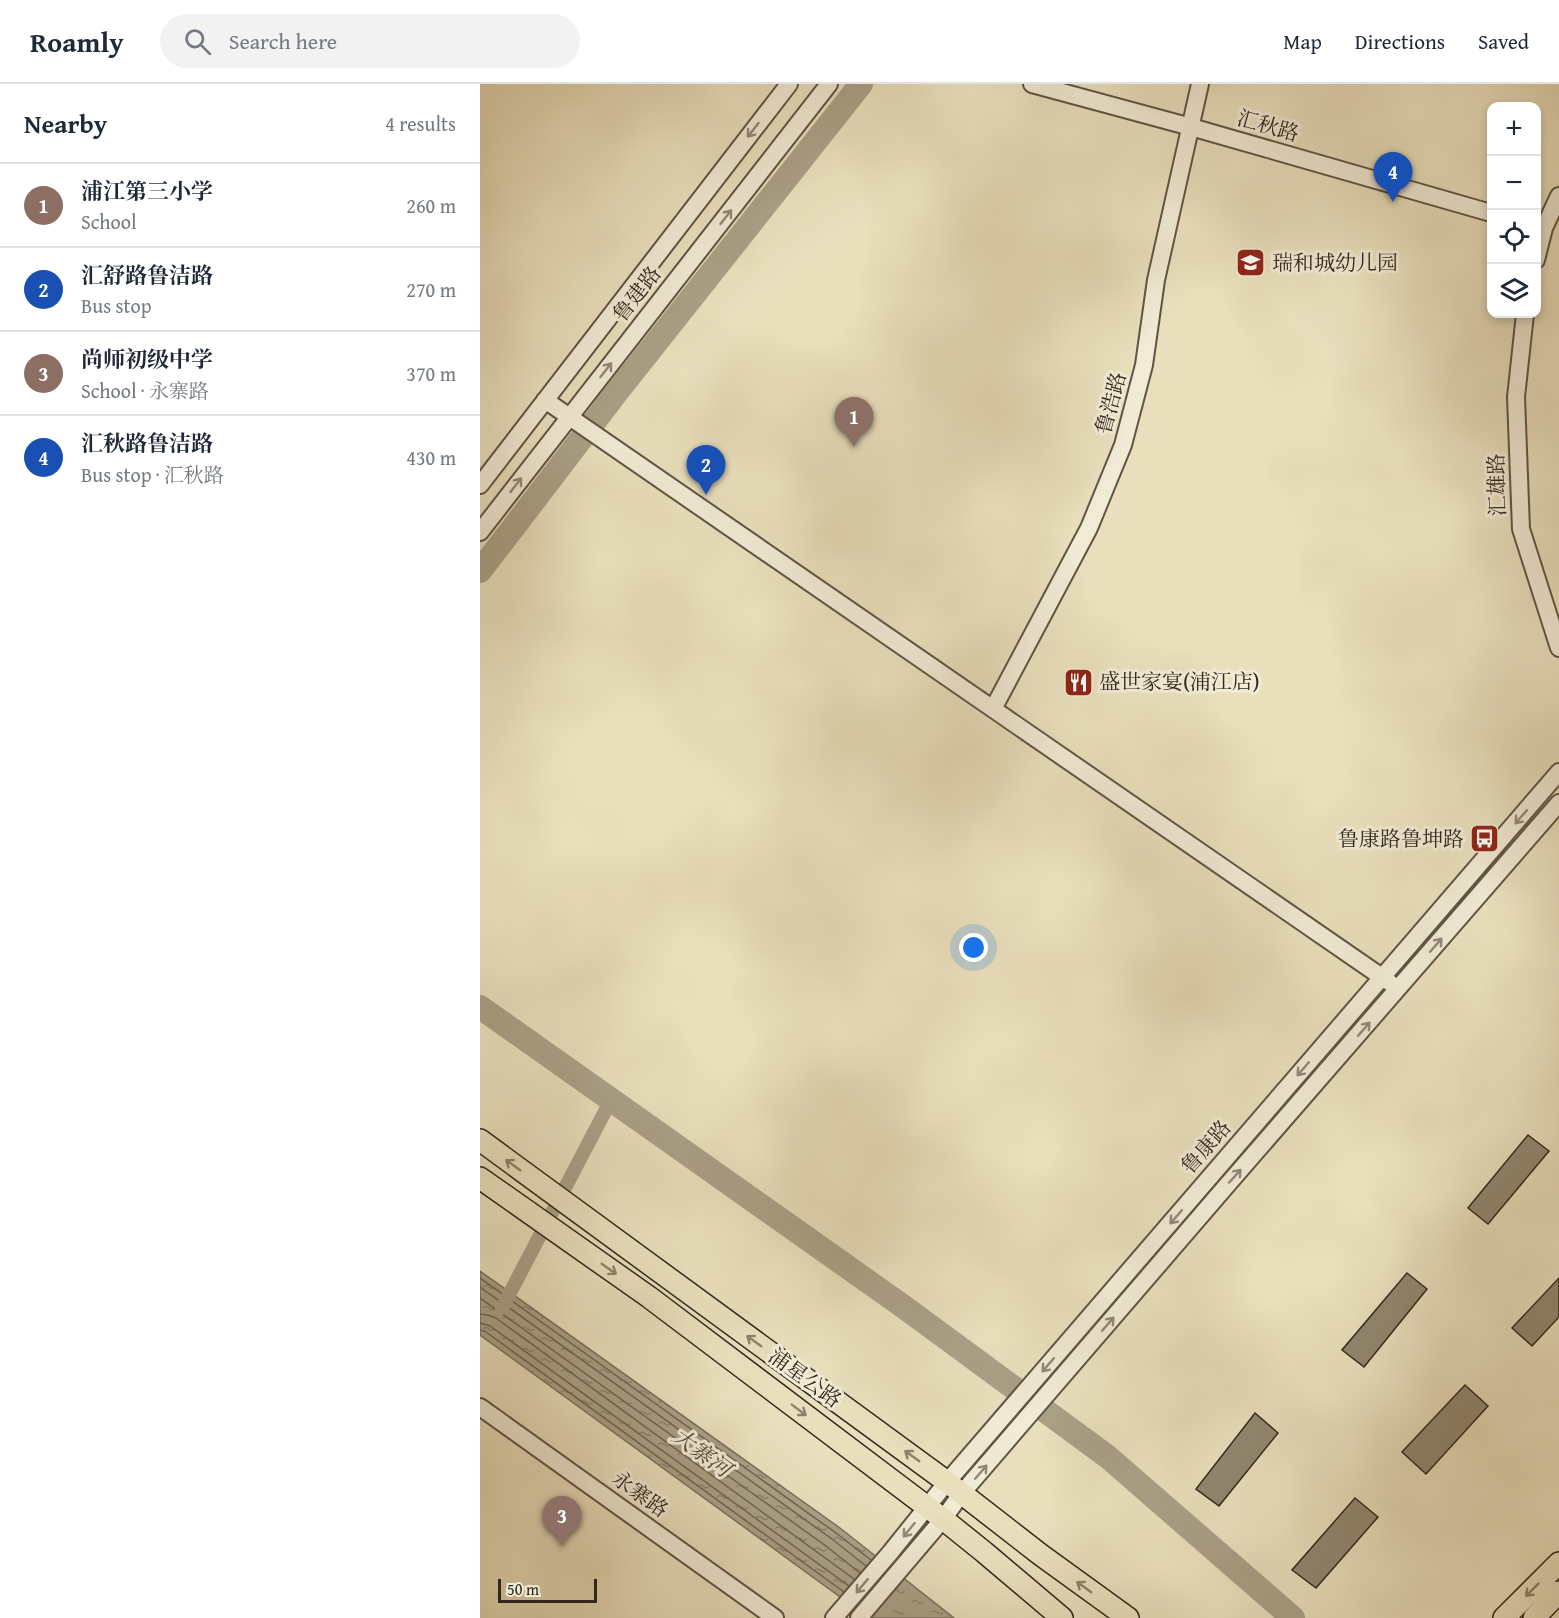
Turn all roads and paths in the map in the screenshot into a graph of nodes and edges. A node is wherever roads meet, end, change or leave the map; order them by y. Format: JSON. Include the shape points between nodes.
{"nodes":[{"id":1,"x":789,"y":84,"type":"edge"},
{"id":2,"x":829,"y":84,"type":"edge"},
{"id":3,"x":1032,"y":84,"type":"edge"},
{"id":4,"x":1200,"y":84,"type":"edge"},
{"id":5,"x":1191,"y":127,"type":"junction"},
{"id":6,"x":1559,"y":196,"type":"edge"},
{"id":7,"x":1487,"y":212,"type":"edge"},
{"id":8,"x":1541,"y":225,"type":"edge"},
{"id":9,"x":1525,"y":318,"type":"edge"},
{"id":10,"x":546,"y":400,"type":"junction"},
{"id":11,"x":570,"y":417,"type":"junction"},
{"id":12,"x":480,"y":485,"type":"edge"},
{"id":13,"x":480,"y":532,"type":"edge"},
{"id":14,"x":1559,"y":648,"type":"edge"},
{"id":15,"x":993,"y":709,"type":"junction"},
{"id":16,"x":1559,"y":772,"type":"edge"},
{"id":17,"x":1559,"y":803,"type":"edge"},
{"id":18,"x":1382,"y":977,"type":"junction"},
{"id":19,"x":1398,"y":989,"type":"junction"},
{"id":20,"x":480,"y":1140,"type":"edge"},
{"id":21,"x":480,"y":1178,"type":"edge"},
{"id":22,"x":480,"y":1407,"type":"edge"},
{"id":23,"x":955,"y":1487,"type":"junction"},
{"id":24,"x":935,"y":1513,"type":"junction"},
{"id":25,"x":1559,"y":1563,"type":"edge"},
{"id":26,"x":1559,"y":1592,"type":"edge"},
{"id":27,"x":775,"y":1618,"type":"edge"},
{"id":28,"x":834,"y":1618,"type":"edge"},
{"id":29,"x":859,"y":1618,"type":"edge"},
{"id":30,"x":1062,"y":1618,"type":"edge"},
{"id":31,"x":1128,"y":1618,"type":"edge"},
{"id":32,"x":1504,"y":1618,"type":"edge"},
{"id":33,"x":1534,"y":1618,"type":"edge"}],
"edges":[{"from":1,"to":10,"type":"street","name":"鲁建路","one_way":true},
{"from":11,"to":2,"type":"street","name":"鲁建路","one_way":true},
{"from":3,"to":5,"type":"street","name":"汇秋路"},
{"from":4,"to":5,"type":"street","name":"鲁浩路"},
{"from":5,"to":7,"type":"street","name":"汇秋路"},
{"from":5,"to":15,"type":"street","name":"鲁浩路","via":[[1156,280],[1144,365],[1123,445],[1089,528]]},
{"from":6,"to":8,"type":"street"},
{"from":9,"to":14,"type":"street","name":"汇雄路","via":[[1516,397],[1521,529]]},
{"from":10,"to":11,"type":"street"},
{"from":10,"to":12,"type":"street","name":"鲁建路"},
{"from":13,"to":11,"type":"street","name":"鲁建路","one_way":true},
{"from":11,"to":15,"type":"street"},
{"from":15,"to":18,"type":"street"},
{"from":16,"to":18,"type":"street","name":"鲁康路","one_way":true},
{"from":19,"to":17,"type":"street","name":"鲁康路","one_way":true},
{"from":18,"to":19,"type":"street"},
{"from":18,"to":23,"type":"street","name":"鲁康路","one_way":true},
{"from":23,"to":19,"type":"street","name":"鲁康路","one_way":true},
{"from":23,"to":20,"type":"main road","name":"浦星公路","one_way":true},
{"from":21,"to":24,"type":"main road","name":"浦星公路","one_way":true,"via":[[649,1297]]},
{"from":22,"to":27,"type":"street","name":"永寨路"},
{"from":23,"to":24,"type":"street","name":"鲁康路"},
{"from":31,"to":23,"type":"main road","name":"浦星公路","one_way":true},
{"from":24,"to":28,"type":"street","name":"鲁康路","one_way":true,"via":[[890,1553]]},
{"from":24,"to":29,"type":"street","name":"鲁康路","via":[[904,1566]]},
{"from":24,"to":30,"type":"main road","name":"浦星公路"},
{"from":25,"to":32,"type":"main road","one_way":true},
{"from":26,"to":33,"type":"main road"}]}
